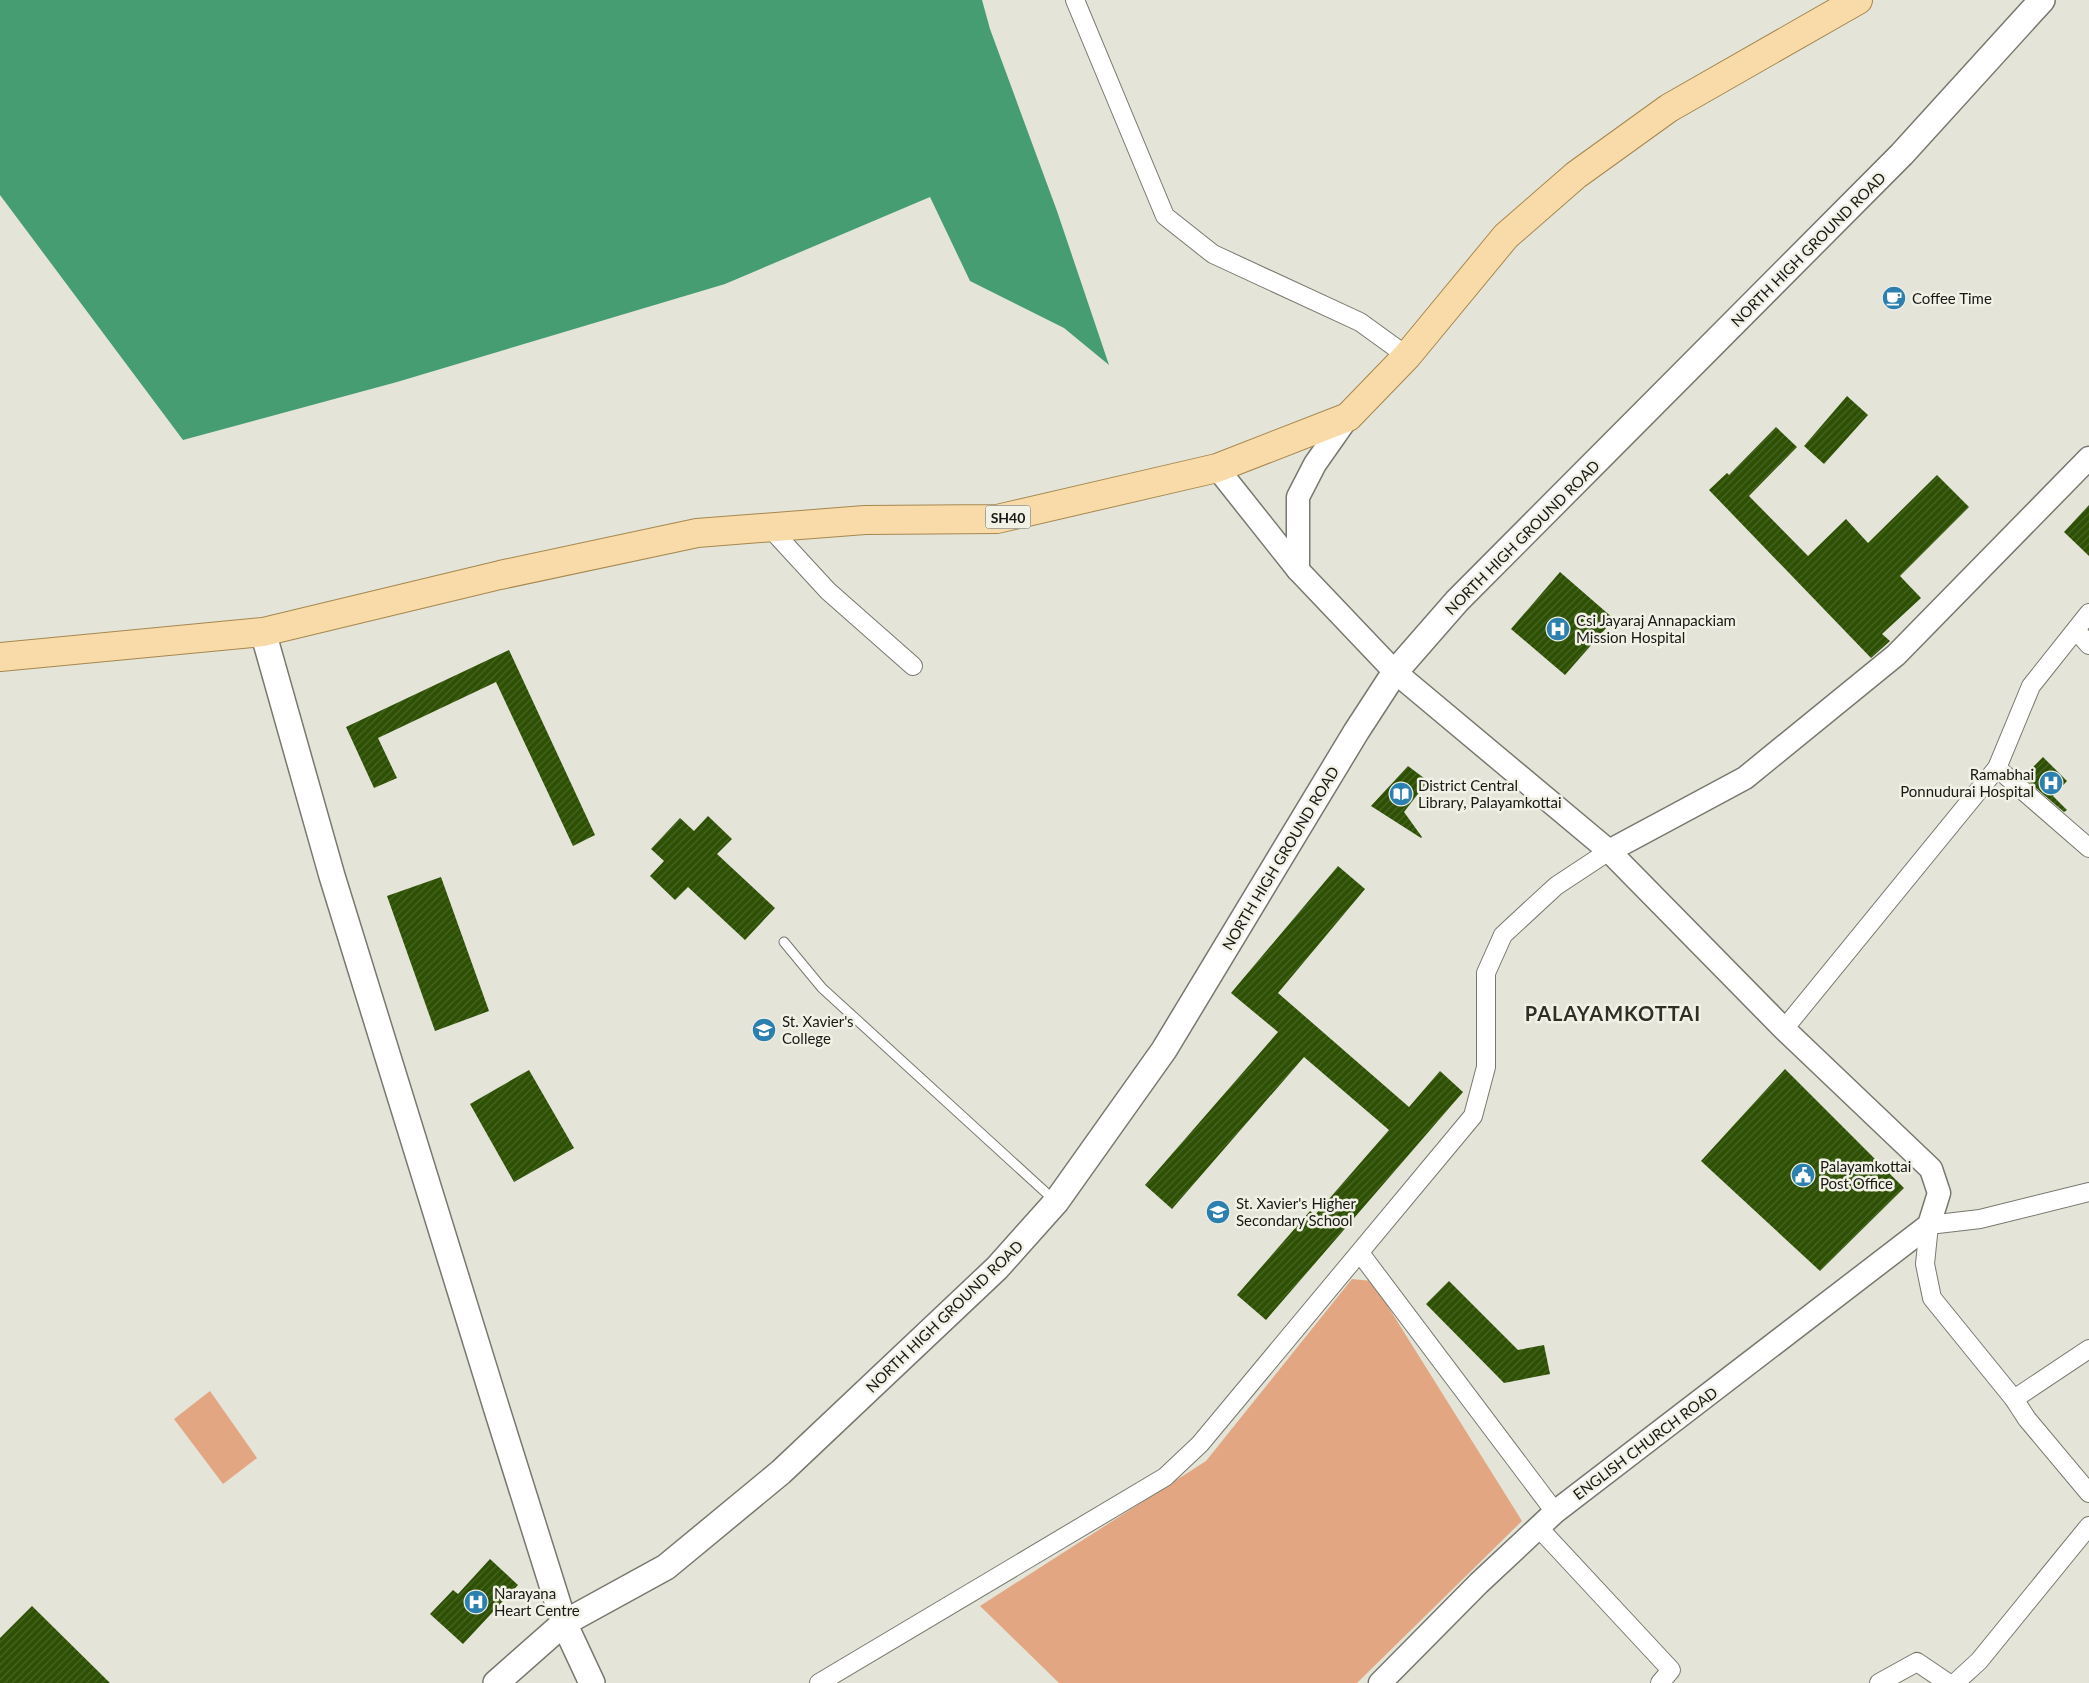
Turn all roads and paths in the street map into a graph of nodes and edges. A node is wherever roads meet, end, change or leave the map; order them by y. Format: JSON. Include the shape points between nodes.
{"nodes":[{"id":1,"x":1075,"y":0,"type":"edge"},
{"id":2,"x":1858,"y":0,"type":"edge"},
{"id":3,"x":2042,"y":0,"type":"edge"},
{"id":4,"x":1407,"y":356,"type":"junction"},
{"id":5,"x":1348,"y":417,"type":"junction"},
{"id":6,"x":2089,"y":458,"type":"edge"},
{"id":7,"x":1217,"y":468,"type":"junction"},
{"id":8,"x":770,"y":528,"type":"junction"},
{"id":9,"x":1298,"y":570,"type":"junction"},
{"id":10,"x":2089,"y":613,"type":"edge"},
{"id":11,"x":2076,"y":630,"type":"junction"},
{"id":12,"x":263,"y":632,"type":"junction"},
{"id":13,"x":2089,"y":645,"type":"edge"},
{"id":14,"x":0,"y":657,"type":"edge"},
{"id":15,"x":913,"y":666,"type":"dead end"},
{"id":16,"x":1395,"y":672,"type":"junction"},
{"id":17,"x":1997,"y":768,"type":"junction"},
{"id":18,"x":2089,"y":848,"type":"edge"},
{"id":19,"x":1609,"y":850,"type":"junction"},
{"id":20,"x":784,"y":942,"type":"dead end"},
{"id":21,"x":1784,"y":1029,"type":"junction"},
{"id":22,"x":2089,"y":1192,"type":"edge"},
{"id":23,"x":1056,"y":1202,"type":"junction"},
{"id":24,"x":1929,"y":1225,"type":"junction"},
{"id":25,"x":1360,"y":1253,"type":"junction"},
{"id":26,"x":2089,"y":1348,"type":"edge"},
{"id":27,"x":2014,"y":1400,"type":"junction"},
{"id":28,"x":2089,"y":1493,"type":"edge"},
{"id":29,"x":1546,"y":1520,"type":"junction"},
{"id":30,"x":2089,"y":1526,"type":"edge"},
{"id":31,"x":564,"y":1623,"type":"junction"},
{"id":32,"x":1384,"y":1682,"type":"edge"},
{"id":33,"x":496,"y":1683,"type":"edge"},
{"id":34,"x":592,"y":1683,"type":"edge"},
{"id":35,"x":819,"y":1683,"type":"edge"},
{"id":36,"x":1660,"y":1683,"type":"edge"},
{"id":37,"x":1879,"y":1683,"type":"edge"},
{"id":38,"x":1948,"y":1683,"type":"edge"},
{"id":39,"x":1955,"y":1683,"type":"edge"}],
"edges":[{"from":1,"to":4,"type":"street","via":[[1164,216],[1212,254],[1360,322]]},
{"from":2,"to":4,"type":"main road","number":"SH40","via":[[1669,108],[1576,175],[1506,236]]},
{"from":3,"to":16,"type":"main road","name":"NORTH HIGH GROUND ROAD","via":[[1902,154],[1457,601]]},
{"from":4,"to":5,"type":"main road","number":"SH40"},
{"from":5,"to":7,"type":"main road","number":"SH40"},
{"from":5,"to":9,"type":"street","via":[[1315,464],[1298,497]]},
{"from":6,"to":19,"type":"street","via":[[1889,661],[1745,778]]},
{"from":7,"to":8,"type":"main road","number":"SH40","via":[[998,520],[865,520]]},
{"from":7,"to":9,"type":"street"},
{"from":8,"to":12,"type":"main road","number":"SH40","via":[[697,533],[500,575]]},
{"from":8,"to":15,"type":"street","via":[[828,591]]},
{"from":9,"to":16,"type":"street"},
{"from":10,"to":11,"type":"street"},
{"from":11,"to":13,"type":"street"},
{"from":11,"to":17,"type":"street","via":[[2031,686]]},
{"from":12,"to":14,"type":"main road","number":"SH40"},
{"from":12,"to":31,"type":"main road","via":[[332,876]]},
{"from":16,"to":19,"type":"street"},
{"from":16,"to":23,"type":"main road","name":"NORTH HIGH GROUND ROAD","via":[[1164,1050]]},
{"from":17,"to":18,"type":"street"},
{"from":17,"to":21,"type":"street"},
{"from":19,"to":21,"type":"street"},
{"from":19,"to":25,"type":"street","via":[[1556,886],[1503,935],[1486,973],[1486,1067],[1473,1116]]},
{"from":20,"to":23,"type":"lane","via":[[822,988]]},
{"from":21,"to":24,"type":"street","via":[[1932,1169],[1939,1193]]},
{"from":22,"to":24,"type":"street","via":[[1980,1219]]},
{"from":23,"to":31,"type":"main road","name":"NORTH HIGH GROUND ROAD","via":[[997,1268],[781,1472],[666,1567]]},
{"from":24,"to":27,"type":"street","via":[[1925,1264],[1932,1298]]},
{"from":24,"to":29,"type":"street","name":"ENGLISH CHURCH ROAD"},
{"from":25,"to":29,"type":"street"},
{"from":25,"to":35,"type":"street","via":[[1200,1444],[1164,1477]]},
{"from":26,"to":27,"type":"street"},
{"from":27,"to":28,"type":"street","via":[[2026,1419]]},
{"from":29,"to":32,"type":"street","name":"ENGLISH CHURCH ROAD","via":[[1479,1583]]},
{"from":29,"to":36,"type":"street","via":[[1671,1670]]},
{"from":30,"to":39,"type":"street","via":[[1979,1661]]},
{"from":31,"to":33,"type":"main road","name":"NORTH HIGH GROUND ROAD"},
{"from":31,"to":34,"type":"main road"},
{"from":37,"to":38,"type":"street","via":[[1917,1662]]}]}
